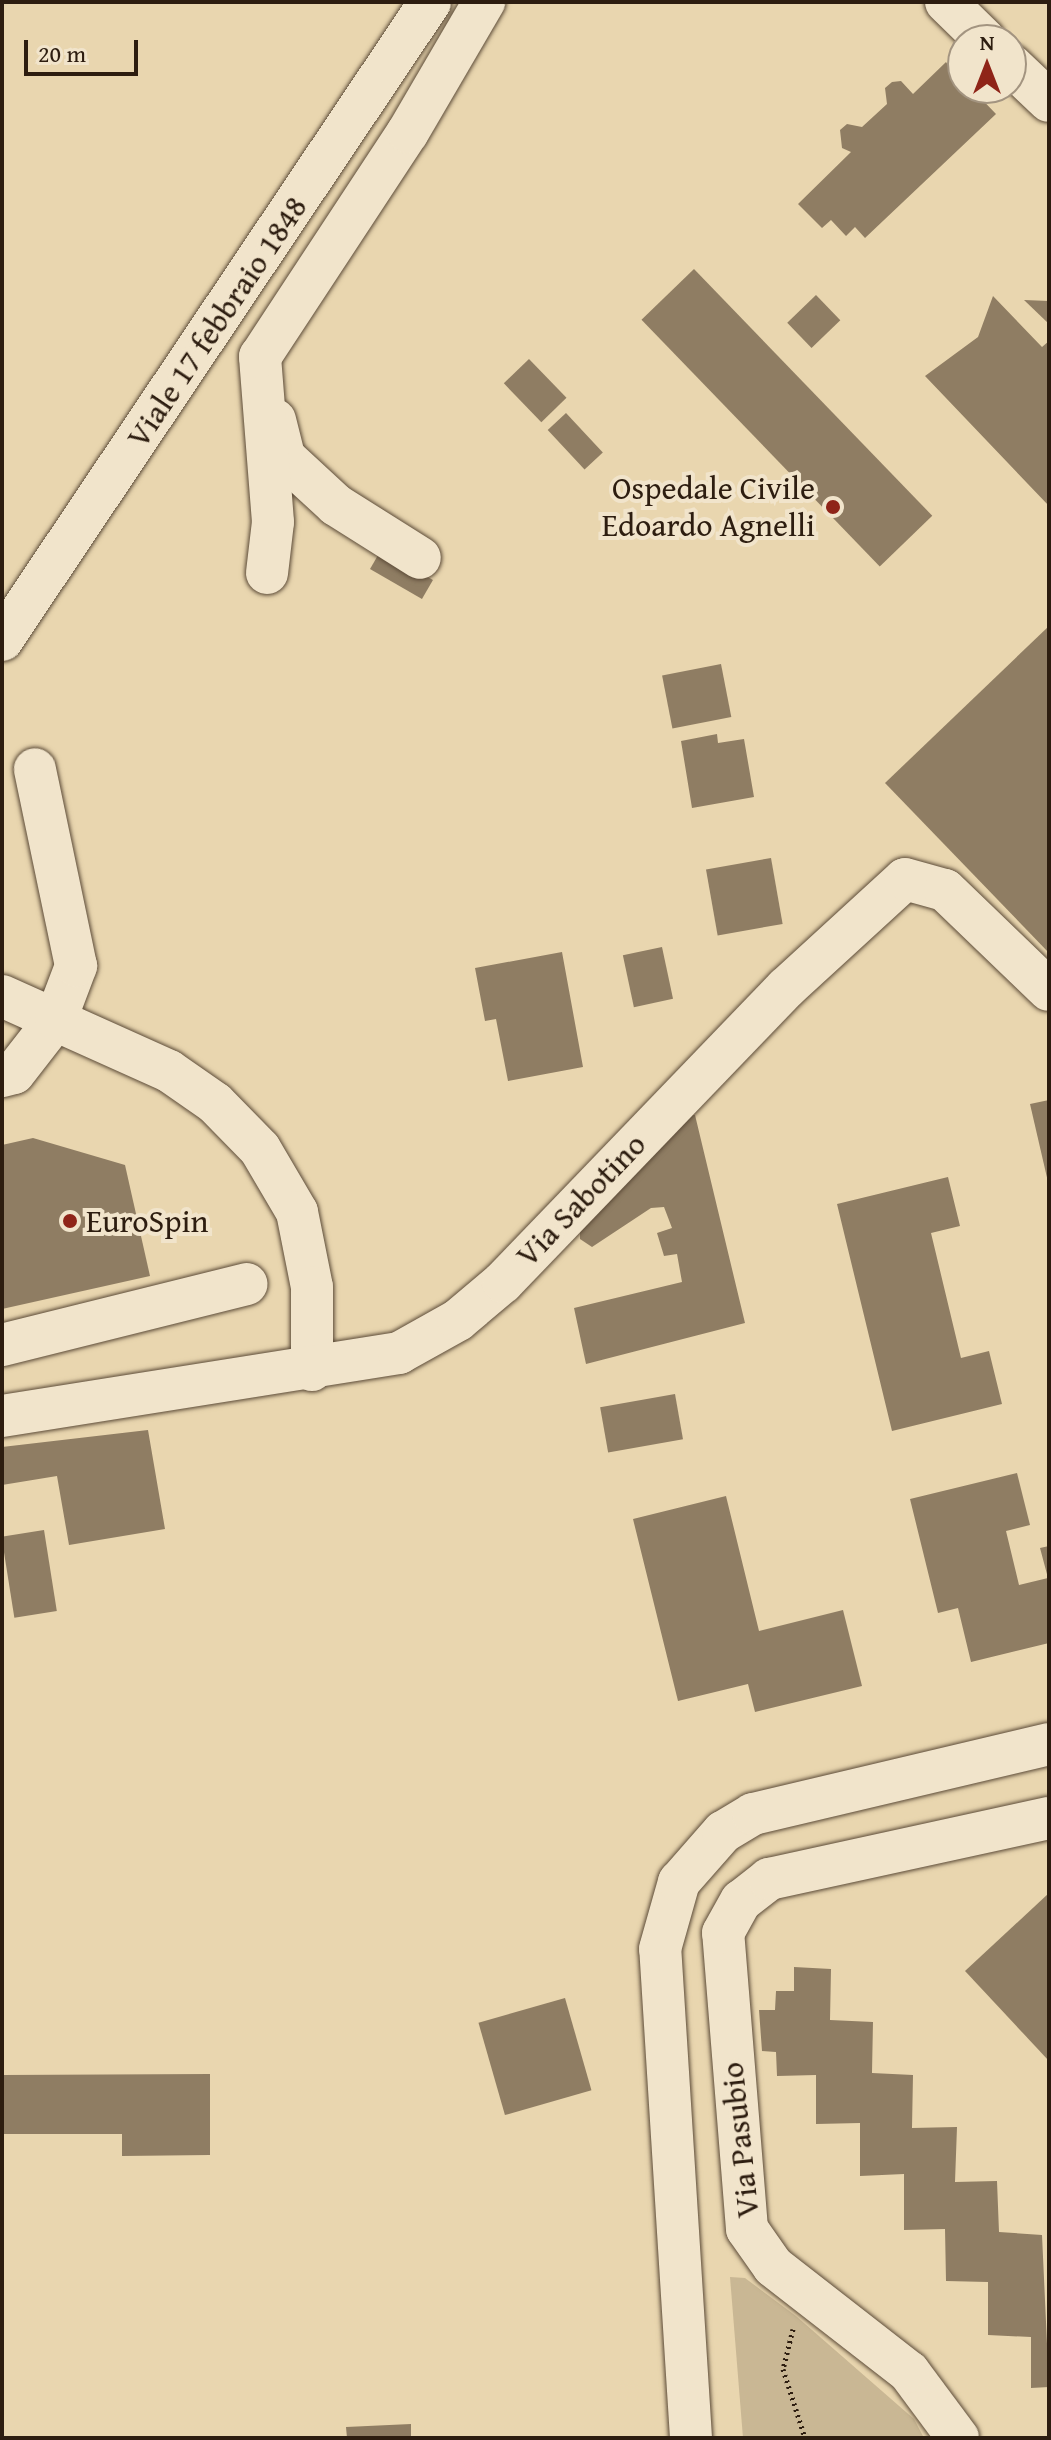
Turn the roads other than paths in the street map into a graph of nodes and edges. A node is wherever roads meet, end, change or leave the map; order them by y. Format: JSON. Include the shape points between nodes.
{"nodes":[{"id":1,"x":430,"y":2,"type":"edge"},
{"id":2,"x":484,"y":2,"type":"edge"},
{"id":3,"x":946,"y":2,"type":"edge"},
{"id":4,"x":969,"y":24,"type":"edge"},
{"id":5,"x":1027,"y":80,"type":"edge"},
{"id":6,"x":1049,"y":101,"type":"edge"},
{"id":7,"x":260,"y":357,"type":"junction"},
{"id":8,"x":420,"y":558,"type":"dead end"},
{"id":9,"x":267,"y":573,"type":"dead end"},
{"id":10,"x":2,"y":640,"type":"edge"},
{"id":11,"x":35,"y":769,"type":"dead end"},
{"id":12,"x":1049,"y":990,"type":"edge"},
{"id":13,"x":2,"y":996,"type":"edge"},
{"id":14,"x":56,"y":1019,"type":"junction"},
{"id":15,"x":2,"y":1076,"type":"edge"},
{"id":16,"x":246,"y":1284,"type":"dead end"},
{"id":17,"x":2,"y":1345,"type":"edge"},
{"id":18,"x":312,"y":1370,"type":"junction"},
{"id":19,"x":2,"y":1416,"type":"edge"},
{"id":20,"x":1049,"y":1744,"type":"edge"},
{"id":21,"x":860,"y":1788,"type":"junction"},
{"id":22,"x":1049,"y":1818,"type":"edge"},
{"id":23,"x":874,"y":1853,"type":"junction"},
{"id":24,"x":691,"y":2438,"type":"edge"},
{"id":25,"x":958,"y":2438,"type":"edge"}],
"edges":[{"from":1,"to":10,"type":"street","name":"Viale 17 febbraio 1848"},
{"from":2,"to":7,"type":"street","via":[[408,132]]},
{"from":3,"to":4,"type":"street"},
{"from":5,"to":6,"type":"street"},
{"from":7,"to":8,"type":"street","via":[[284,457],[336,505]]},
{"from":7,"to":9,"type":"street","via":[[273,522]]},
{"from":11,"to":14,"type":"street","via":[[76,966]]},
{"from":12,"to":18,"type":"street","name":"Via Sabotino","via":[[945,890],[905,879],[786,988],[503,1282],[458,1320],[399,1353]]},
{"from":13,"to":14,"type":"street"},
{"from":14,"to":15,"type":"street","via":[[14,1073]]},
{"from":14,"to":18,"type":"street","via":[[169,1071],[215,1103],[260,1149],[297,1212],[312,1287]]},
{"from":16,"to":17,"type":"street"},
{"from":18,"to":19,"type":"street","name":"Via Sabotino"},
{"from":20,"to":21,"type":"street","name":"Via Pasubio"},
{"from":21,"to":23,"type":"street"},
{"from":21,"to":24,"type":"street","name":"Via Pasubio","via":[[753,1814],[707,1848],[670,1901],[660,1949]]},
{"from":22,"to":23,"type":"street","name":"Via Pasubio"},
{"from":23,"to":25,"type":"street","name":"Via Pasubio","via":[[769,1879],[741,1901],[723,1933],[747,2229],[773,2266],[909,2372]]}]}
